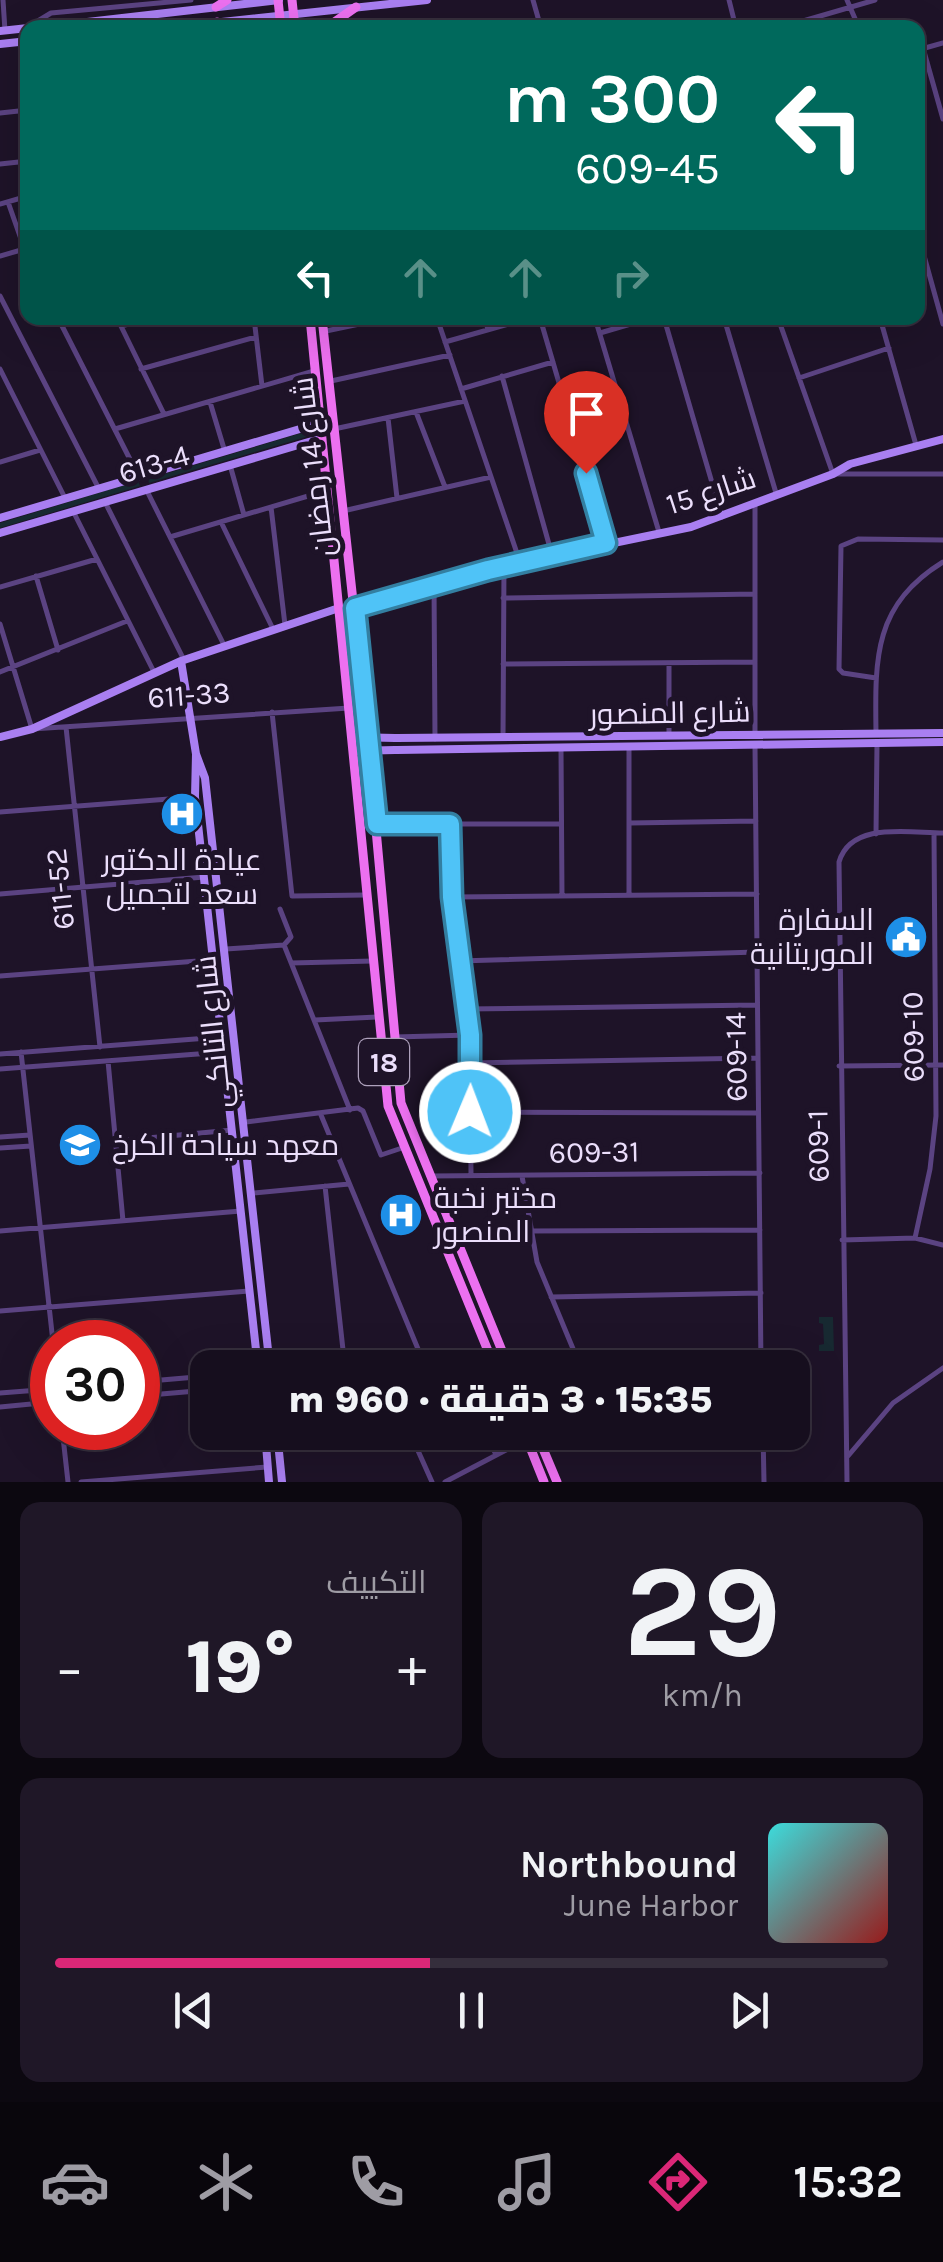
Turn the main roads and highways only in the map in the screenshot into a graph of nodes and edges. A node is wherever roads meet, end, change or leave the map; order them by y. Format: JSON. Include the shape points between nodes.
{"nodes":[{"id":1,"x":227,"y":0,"type":"edge"},
{"id":2,"x":216,"y":6,"type":"road end"},
{"id":3,"x":356,"y":7,"type":"road end"},
{"id":4,"x":337,"y":20,"type":"edge"},
{"id":5,"x":311,"y":325,"type":"edge"},
{"id":6,"x":322,"y":325,"type":"edge"},
{"id":7,"x":488,"y":1350,"type":"edge"},
{"id":8,"x":502,"y":1350,"type":"edge"},
{"id":9,"x":534,"y":1450,"type":"edge"},
{"id":10,"x":538,"y":1450,"type":"edge"},
{"id":11,"x":544,"y":1482,"type":"edge"},
{"id":12,"x":557,"y":1482,"type":"edge"}],
"edges":[{"from":1,"to":2,"type":"main road"},
{"from":3,"to":4,"type":"main road"},
{"from":5,"to":7,"type":"main road","name":"شارع 14 رمضان","number":"18","via":[[388,1106]]},
{"from":6,"to":8,"type":"main road","name":"شارع 14 رمضان","number":"18","via":[[403,1110]]},
{"from":9,"to":11,"type":"main road"},
{"from":10,"to":12,"type":"main road"}]}
